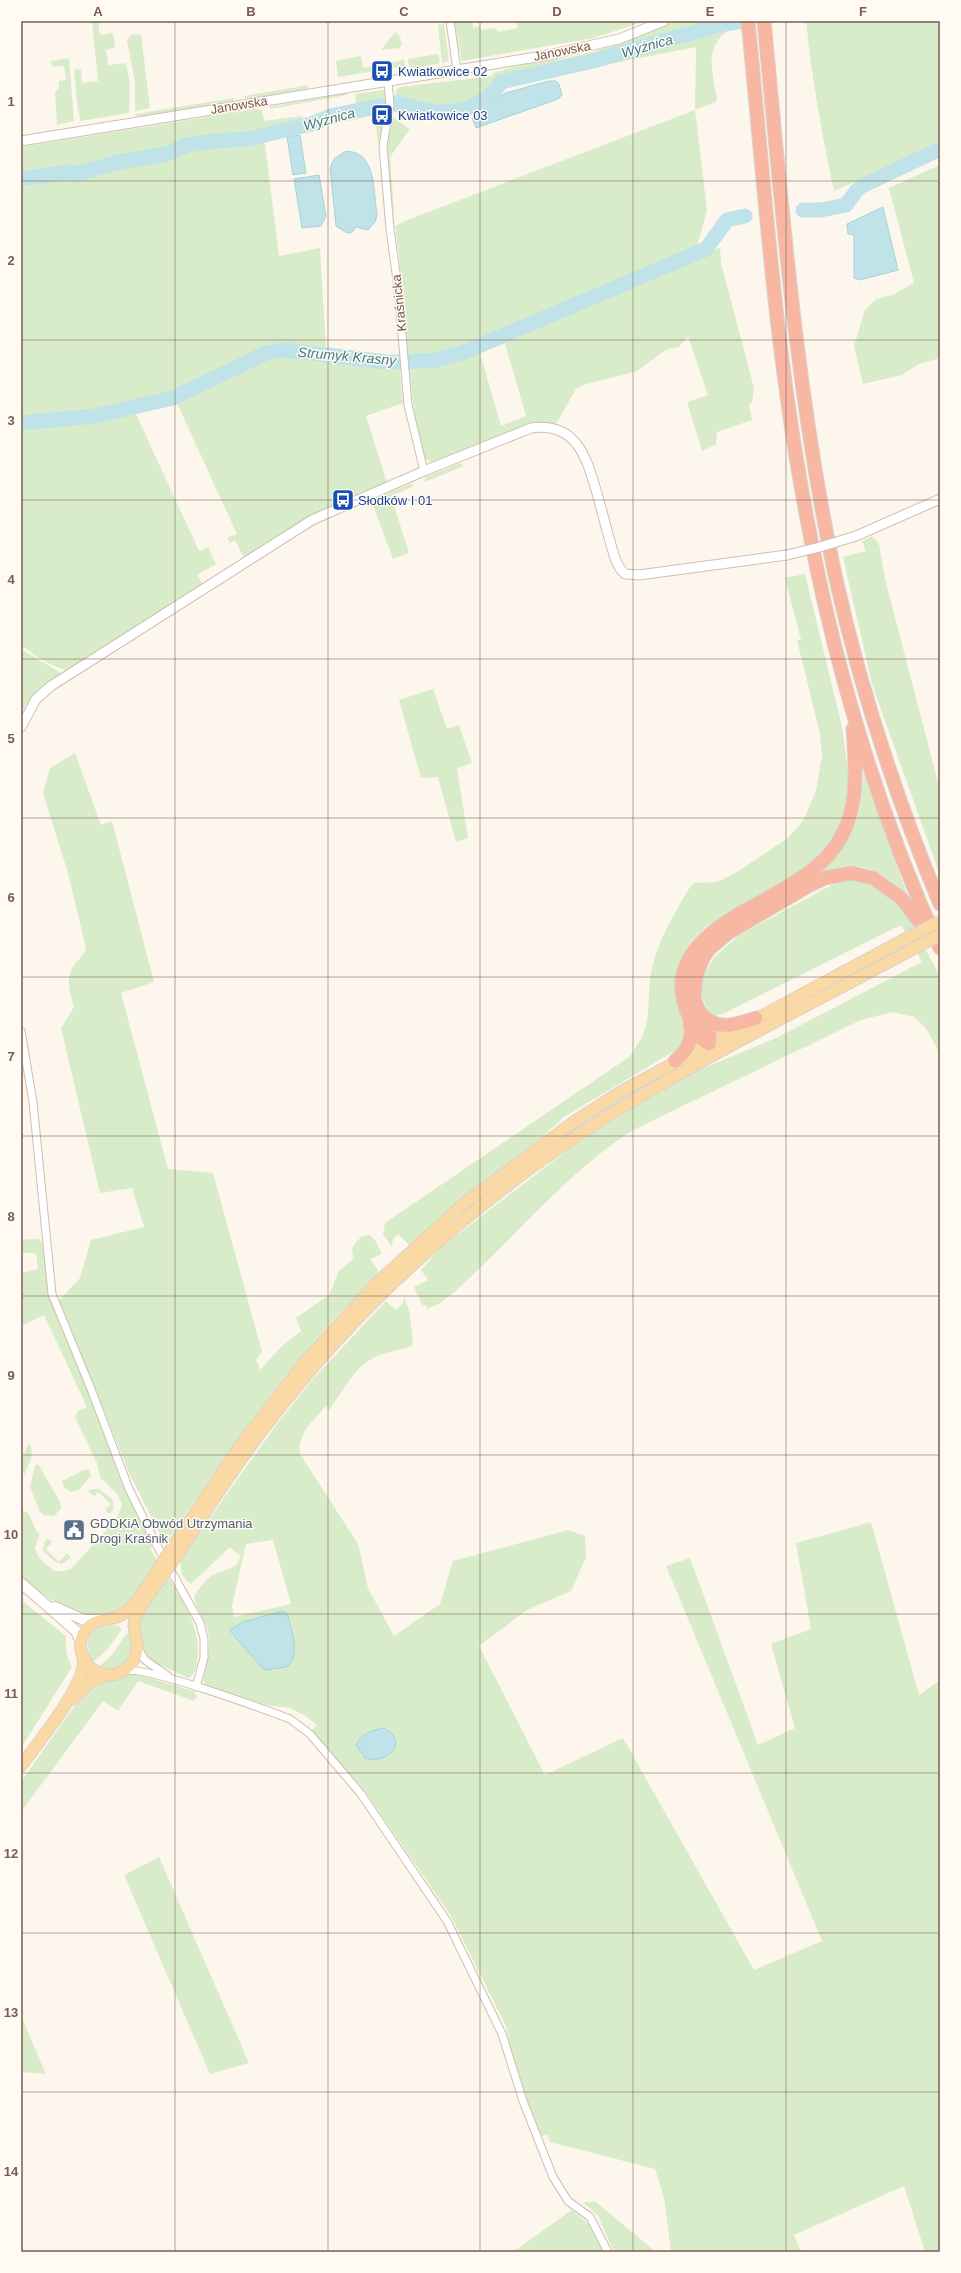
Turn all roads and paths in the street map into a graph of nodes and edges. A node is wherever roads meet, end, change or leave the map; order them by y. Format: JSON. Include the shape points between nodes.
{"nodes":[{"id":1,"x":450,"y":21,"type":"edge"},
{"id":2,"x":664,"y":21,"type":"edge"},
{"id":3,"x":764,"y":22,"type":"edge"},
{"id":4,"x":748,"y":25,"type":"edge"},
{"id":5,"x":457,"y":70,"type":"junction"},
{"id":6,"x":388,"y":81,"type":"junction"},
{"id":7,"x":21,"y":141,"type":"edge"},
{"id":8,"x":424,"y":471,"type":"junction"},
{"id":9,"x":940,"y":499,"type":"edge"},
{"id":10,"x":851,"y":703,"type":"junction"},
{"id":11,"x":21,"y":727,"type":"edge"},
{"id":12,"x":940,"y":904,"type":"edge"},
{"id":13,"x":940,"y":921,"type":"edge"},
{"id":14,"x":940,"y":935,"type":"edge"},
{"id":15,"x":940,"y":948,"type":"edge"},
{"id":16,"x":940,"y":952,"type":"edge"},
{"id":17,"x":693,"y":1013,"type":"junction"},
{"id":18,"x":756,"y":1018,"type":"junction"},
{"id":19,"x":21,"y":1031,"type":"edge"},
{"id":20,"x":712,"y":1050,"type":"junction"},
{"id":21,"x":675,"y":1061,"type":"junction"},
{"id":22,"x":174,"y":1553,"type":"junction"},
{"id":23,"x":161,"y":1571,"type":"junction"},
{"id":24,"x":21,"y":1583,"type":"edge"},
{"id":25,"x":40,"y":1599,"type":"junction"},
{"id":26,"x":105,"y":1619,"type":"junction"},
{"id":27,"x":136,"y":1641,"type":"junction"},
{"id":28,"x":81,"y":1642,"type":"junction"},
{"id":29,"x":83,"y":1658,"type":"junction"},
{"id":30,"x":123,"y":1671,"type":"junction"},
{"id":31,"x":107,"y":1675,"type":"junction"},
{"id":32,"x":170,"y":1678,"type":"junction"},
{"id":33,"x":196,"y":1687,"type":"junction"},
{"id":34,"x":63,"y":1709,"type":"junction"},
{"id":35,"x":21,"y":1766,"type":"edge"},
{"id":36,"x":608,"y":2252,"type":"edge"}],
"edges":[{"from":1,"to":5,"type":"street"},
{"from":2,"to":5,"type":"street","name":"Janowska","via":[[619,39]]},
{"from":3,"to":12,"type":"highway","via":[[786,255],[802,381],[818,485],[836,576],[879,738],[907,820]]},
{"from":4,"to":10,"type":"highway","via":[[776,301],[798,466],[822,591]]},
{"from":5,"to":6,"type":"street","name":"Janowska"},
{"from":6,"to":7,"type":"street","name":"Janowska"},
{"from":6,"to":8,"type":"street","name":"Kraśnicka","via":[[390,112],[383,146],[390,229],[408,405]]},
{"from":8,"to":9,"type":"street","bridge":true,"via":[[511,434],[532,428],[550,428],[571,438],[584,453],[614,556],[625,574],[639,575],[787,555],[820,547],[856,536]]},
{"from":8,"to":11,"type":"street","via":[[312,520],[276,541],[51,686],[36,699]]},
{"from":10,"to":15,"type":"highway","via":[[890,825]]},
{"from":10,"to":17,"type":"highway","via":[[856,783],[852,810],[844,830],[827,857],[805,876],[722,924],[700,942],[688,963],[683,985],[683,994]]},
{"from":13,"to":18,"type":"main road","bridge":true},
{"from":14,"to":20,"type":"main road","bridge":true},
{"from":16,"to":17,"type":"highway","via":[[916,915],[884,885],[851,873],[832,876],[810,885],[739,926],[709,949],[696,976]]},
{"from":17,"to":18,"type":"highway","via":[[728,1027]]},
{"from":17,"to":20,"type":"highway","via":[[710,1036]]},
{"from":17,"to":21,"type":"highway","via":[[691,1039],[687,1048]]},
{"from":18,"to":20,"type":"main road"},
{"from":19,"to":33,"type":"street","via":[[33,1102],[52,1294],[128,1489],[200,1624],[204,1639],[204,1658]]},
{"from":20,"to":21,"type":"main road"},
{"from":20,"to":22,"type":"main road","via":[[509,1184],[466,1218],[398,1279],[327,1351],[288,1397]]},
{"from":21,"to":22,"type":"main road","via":[[605,1102],[521,1160],[466,1202],[383,1277],[317,1348],[262,1415],[208,1491]]},
{"from":22,"to":23,"type":"main road","bridge":true},
{"from":23,"to":26,"type":"main road","via":[[131,1607],[122,1614]]},
{"from":23,"to":27,"type":"main road","via":[[135,1618],[133,1626]]},
{"from":24,"to":25,"type":"main road"},
{"from":25,"to":26,"type":"main road","via":[[84,1620]]},
{"from":25,"to":28,"type":"main road","via":[[76,1631]]},
{"from":26,"to":27,"type":"main road","via":[[124,1623]]},
{"from":26,"to":28,"type":"main road","via":[[87,1629]]},
{"from":27,"to":30,"type":"main road","via":[[134,1661]]},
{"from":27,"to":32,"type":"street","via":[[145,1660]]},
{"from":28,"to":29,"type":"main road"},
{"from":29,"to":31,"type":"main road","via":[[92,1670]]},
{"from":29,"to":34,"type":"main road","via":[[81,1677]]},
{"from":30,"to":31,"type":"main road"},
{"from":30,"to":32,"type":"street","via":[[135,1669]]},
{"from":31,"to":34,"type":"main road","via":[[91,1681]]},
{"from":32,"to":33,"type":"street"},
{"from":33,"to":36,"type":"street","via":[[282,1716],[300,1725],[361,1794],[447,1921],[502,2034],[523,2101],[553,2176],[568,2201],[590,2217]]},
{"from":34,"to":35,"type":"main road"}]}
